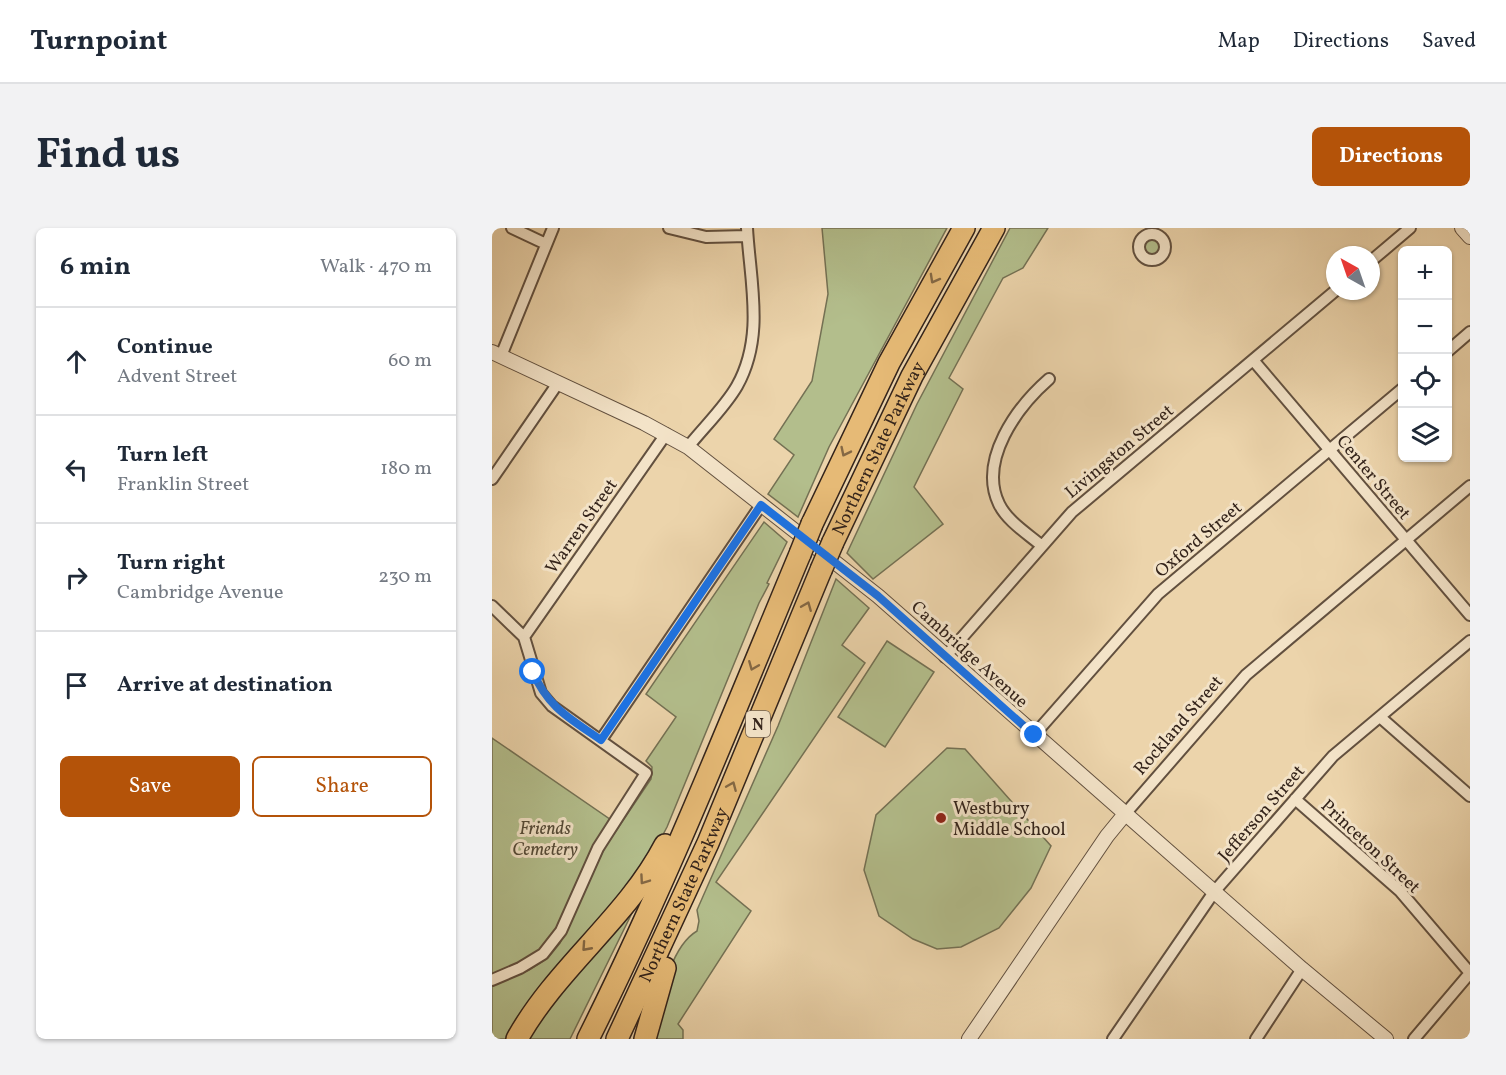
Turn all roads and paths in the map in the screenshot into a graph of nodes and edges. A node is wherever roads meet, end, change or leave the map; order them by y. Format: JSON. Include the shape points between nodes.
{"nodes":[{"id":1,"x":512,"y":228,"type":"edge"},
{"id":2,"x":553,"y":228,"type":"edge"},
{"id":3,"x":669,"y":228,"type":"edge"},
{"id":4,"x":964,"y":228,"type":"edge"},
{"id":5,"x":994,"y":228,"type":"edge"},
{"id":6,"x":1410,"y":228,"type":"edge"},
{"id":7,"x":1462,"y":228,"type":"edge"},
{"id":8,"x":747,"y":232,"type":"edge"},
{"id":9,"x":1470,"y":237,"type":"edge"},
{"id":10,"x":546,"y":244,"type":"junction"},
{"id":11,"x":1380,"y":253,"type":"edge"},
{"id":12,"x":1326,"y":299,"type":"edge"},
{"id":13,"x":1470,"y":332,"type":"edge"},
{"id":14,"x":1452,"y":348,"type":"edge"},
{"id":15,"x":496,"y":354,"type":"edge"},
{"id":16,"x":1253,"y":360,"type":"junction"},
{"id":17,"x":1049,"y":379,"type":"dead end"},
{"id":18,"x":558,"y":383,"type":"junction"},
{"id":19,"x":1398,"y":392,"type":"edge"},
{"id":20,"x":666,"y":434,"type":"junction"},
{"id":21,"x":688,"y":447,"type":"junction"},
{"id":22,"x":1330,"y":450,"type":"junction"},
{"id":23,"x":492,"y":479,"type":"edge"},
{"id":24,"x":1470,"y":486,"type":"edge"},
{"id":25,"x":761,"y":505,"type":"junction"},
{"id":26,"x":1406,"y":540,"type":"junction"},
{"id":27,"x":1042,"y":546,"type":"junction"},
{"id":28,"x":492,"y":606,"type":"edge"},
{"id":29,"x":1470,"y":615,"type":"edge"},
{"id":30,"x":524,"y":637,"type":"junction"},
{"id":31,"x":1470,"y":641,"type":"edge"},
{"id":32,"x":945,"y":657,"type":"junction"},
{"id":33,"x":1380,"y":717,"type":"junction"},
{"id":34,"x":1034,"y":735,"type":"junction"},
{"id":35,"x":601,"y":740,"type":"junction"},
{"id":36,"x":708,"y":776,"type":"junction"},
{"id":37,"x":1470,"y":796,"type":"edge"},
{"id":38,"x":1295,"y":799,"type":"junction"},
{"id":39,"x":1125,"y":814,"type":"junction"},
{"id":40,"x":693,"y":879,"type":"junction"},
{"id":41,"x":1214,"y":892,"type":"junction"},
{"id":42,"x":1302,"y":969,"type":"junction"},
{"id":43,"x":1470,"y":973,"type":"edge"},
{"id":44,"x":492,"y":980,"type":"edge"},
{"id":45,"x":517,"y":1039,"type":"edge"},
{"id":46,"x":588,"y":1039,"type":"edge"},
{"id":47,"x":617,"y":1039,"type":"edge"},
{"id":48,"x":645,"y":1039,"type":"edge"},
{"id":49,"x":969,"y":1039,"type":"edge"},
{"id":50,"x":1113,"y":1039,"type":"edge"},
{"id":51,"x":1256,"y":1039,"type":"edge"},
{"id":52,"x":1386,"y":1039,"type":"edge"},
{"id":53,"x":1414,"y":1039,"type":"edge"}],
"edges":[{"from":1,"to":10,"type":"street"},
{"from":2,"to":10,"type":"street"},
{"from":3,"to":8,"type":"street","via":[[706,237]]},
{"from":4,"to":36,"type":"highway","name":"Northern State Parkway","number":"N","one_way":true,"bridge":true,"via":[[889,363],[812,524]]},
{"from":40,"to":5,"type":"highway","name":"Northern State Parkway","number":"N","one_way":true,"bridge":true,"via":[[833,542],[908,384]]},
{"from":6,"to":11,"type":"street"},
{"from":7,"to":9,"type":"street"},
{"from":8,"to":21,"type":"street","via":[[755,320],[749,361],[736,387]]},
{"from":10,"to":15,"type":"street"},
{"from":12,"to":16,"type":"street","name":"Livingston Street"},
{"from":13,"to":14,"type":"street"},
{"from":15,"to":18,"type":"street","name":"Cambridge Avenue"},
{"from":16,"to":22,"type":"street","name":"Center Street"},
{"from":16,"to":27,"type":"street","name":"Livingston Street","via":[[1072,512]]},
{"from":17,"to":27,"type":"street","via":[[1026,402],[1003,440],[993,466],[993,487],[1000,506]]},
{"from":18,"to":20,"type":"street","name":"Cambridge Avenue"},
{"from":18,"to":23,"type":"street"},
{"from":19,"to":22,"type":"street","name":"Oxford Street"},
{"from":20,"to":21,"type":"street","name":"Cambridge Avenue"},
{"from":20,"to":30,"type":"street","name":"Warren Street"},
{"from":21,"to":25,"type":"street","name":"Cambridge Avenue"},
{"from":22,"to":26,"type":"street","name":"Center Street"},
{"from":22,"to":34,"type":"street","name":"Oxford Street","via":[[1158,594]]},
{"from":24,"to":26,"type":"street","name":"Rockland Street"},
{"from":25,"to":32,"type":"street","name":"Cambridge Avenue","via":[[878,596]]},
{"from":25,"to":35,"type":"street"},
{"from":26,"to":29,"type":"street","name":"Center Street"},
{"from":26,"to":39,"type":"street","name":"Rockland Street","via":[[1246,675]]},
{"from":27,"to":32,"type":"street","name":"Livingston Street"},
{"from":28,"to":30,"type":"street"},
{"from":30,"to":35,"type":"street","via":[[542,693],[552,706]]},
{"from":31,"to":33,"type":"street","name":"Jefferson Street"},
{"from":32,"to":34,"type":"street","name":"Cambridge Avenue"},
{"from":33,"to":37,"type":"street"},
{"from":33,"to":38,"type":"street","name":"Jefferson Street","via":[[1333,756]]},
{"from":34,"to":39,"type":"street","name":"Cambridge Avenue"},
{"from":35,"to":44,"type":"street","via":[[646,773],[598,848],[561,931],[543,954]]},
{"from":36,"to":45,"type":"highway","one_way":true,"via":[[645,878],[551,987]]},
{"from":36,"to":46,"type":"highway","name":"Northern State Parkway","number":"N"},
{"from":38,"to":41,"type":"street","name":"Jefferson Street"},
{"from":38,"to":43,"type":"street","name":"Princeton Street","via":[[1400,891]]},
{"from":39,"to":41,"type":"street","name":"Cambridge Avenue"},
{"from":39,"to":49,"type":"street","name":"Rockland Street"},
{"from":40,"to":47,"type":"highway","name":"Northern State Parkway","number":"N"},
{"from":40,"to":48,"type":"highway","via":[[674,948],[658,985]]},
{"from":41,"to":42,"type":"street","name":"Cambridge Avenue"},
{"from":41,"to":50,"type":"street","name":"Jefferson Street"},
{"from":42,"to":51,"type":"street"},
{"from":42,"to":52,"type":"street","name":"Cambridge Avenue"},
{"from":43,"to":53,"type":"street"}]}
